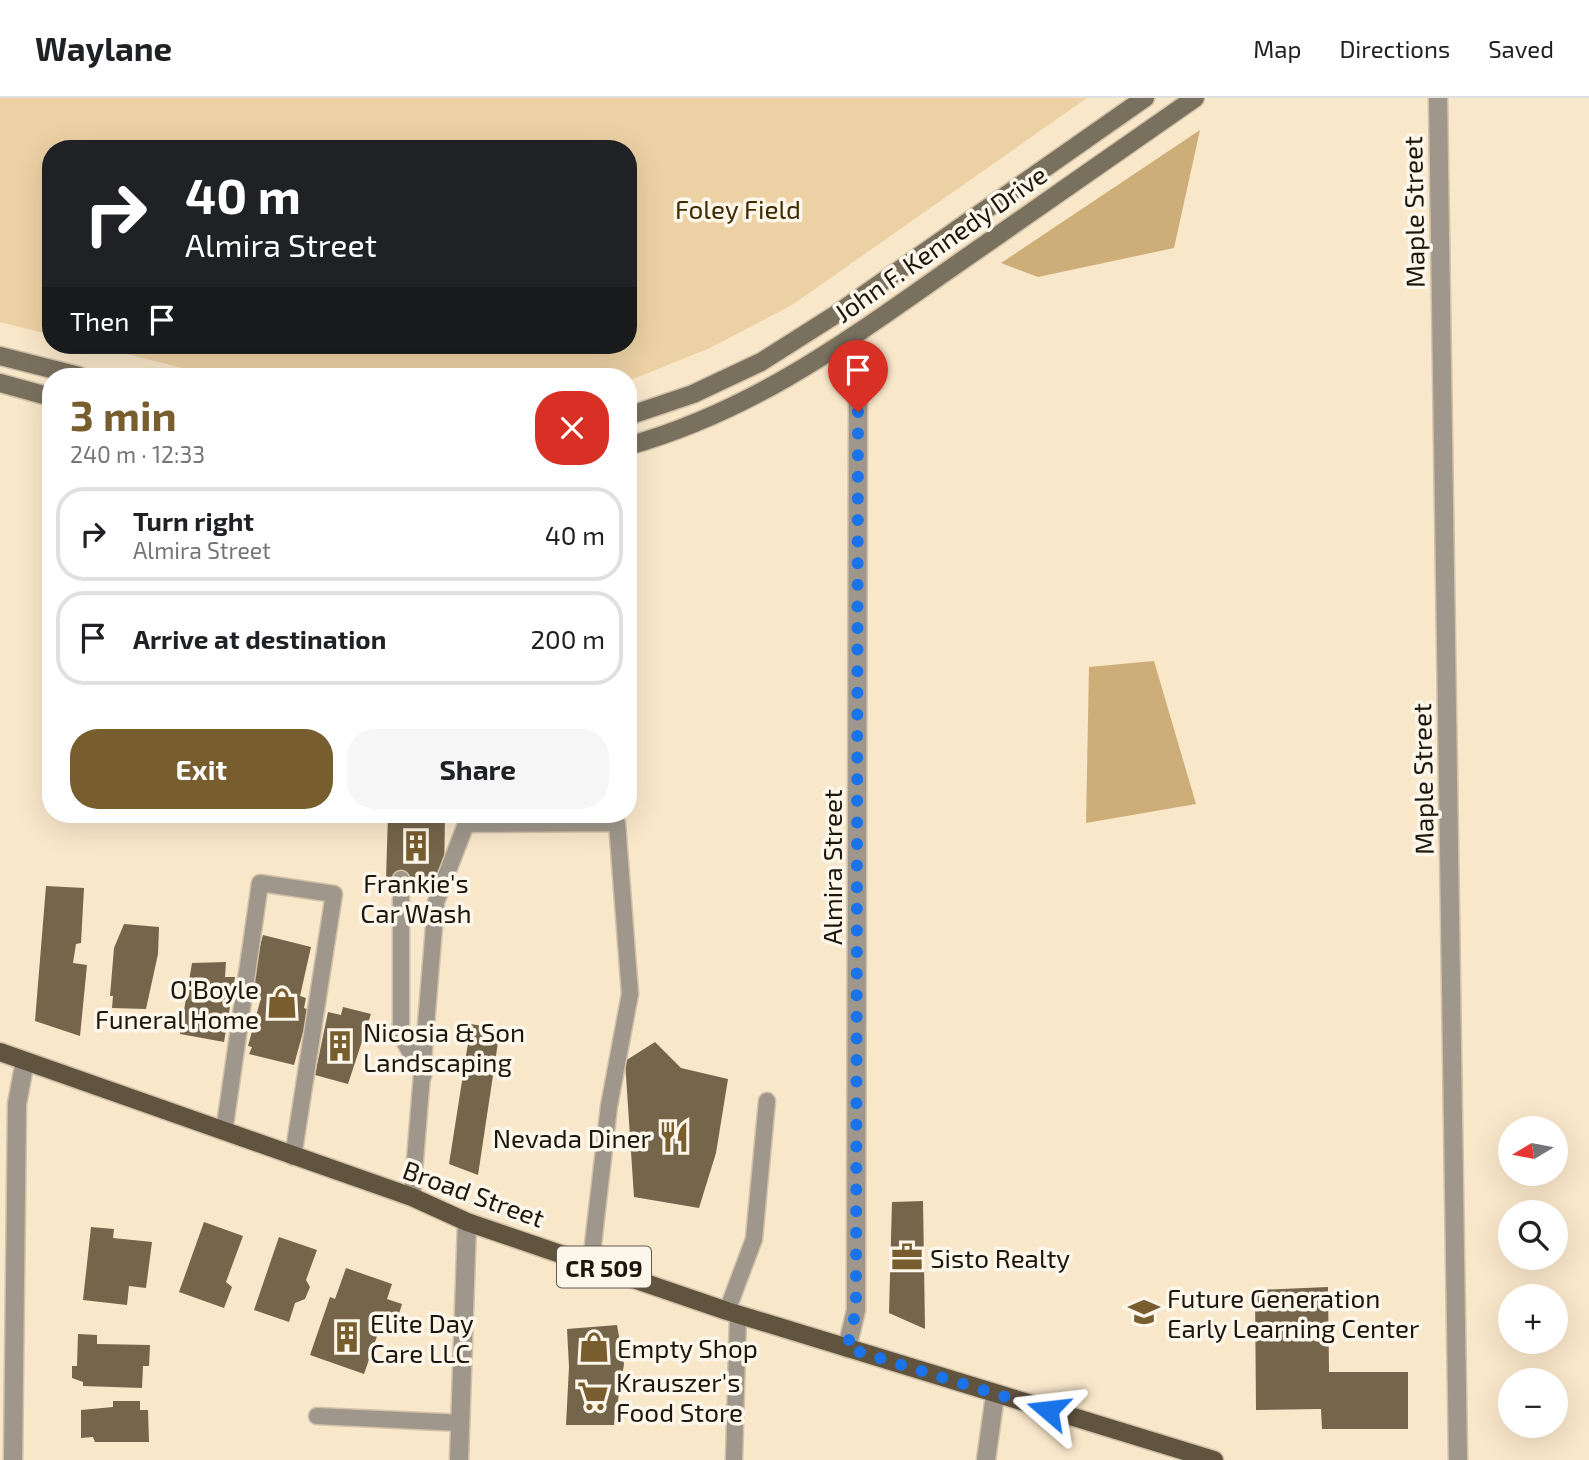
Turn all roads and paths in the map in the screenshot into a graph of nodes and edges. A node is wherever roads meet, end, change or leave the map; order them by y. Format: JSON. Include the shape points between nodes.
{"nodes":[{"id":1,"x":1145,"y":98,"type":"edge"},
{"id":2,"x":1195,"y":98,"type":"edge"},
{"id":3,"x":1438,"y":98,"type":"edge"},
{"id":4,"x":0,"y":356,"type":"edge"},
{"id":5,"x":47,"y":368,"type":"edge"},
{"id":6,"x":0,"y":383,"type":"edge"},
{"id":7,"x":858,"y":385,"type":"dead end"},
{"id":8,"x":42,"y":395,"type":"edge"},
{"id":9,"x":637,"y":413,"type":"edge"},
{"id":10,"x":637,"y":443,"type":"edge"},
{"id":11,"x":465,"y":823,"type":"edge"},
{"id":12,"x":617,"y":823,"type":"edge"},
{"id":13,"x":401,"y":879,"type":"dead end"},
{"id":14,"x":0,"y":1052,"type":"edge"},
{"id":15,"x":25,"y":1061,"type":"junction"},
{"id":16,"x":423,"y":1076,"type":"junction"},
{"id":17,"x":766,"y":1101,"type":"dead end"},
{"id":18,"x":224,"y":1132,"type":"junction"},
{"id":19,"x":293,"y":1157,"type":"junction"},
{"id":20,"x":412,"y":1197,"type":"junction"},
{"id":21,"x":467,"y":1222,"type":"junction"},
{"id":22,"x":591,"y":1262,"type":"junction"},
{"id":23,"x":733,"y":1313,"type":"junction"},
{"id":24,"x":847,"y":1348,"type":"junction"},
{"id":25,"x":995,"y":1395,"type":"junction"},
{"id":26,"x":317,"y":1416,"type":"dead end"},
{"id":27,"x":461,"y":1423,"type":"junction"},
{"id":28,"x":1209,"y":1459,"type":"edge"},
{"id":29,"x":13,"y":1460,"type":"edge"},
{"id":30,"x":459,"y":1460,"type":"edge"},
{"id":31,"x":734,"y":1460,"type":"edge"},
{"id":32,"x":986,"y":1460,"type":"edge"},
{"id":33,"x":1458,"y":1460,"type":"edge"}],
"edges":[{"from":1,"to":9,"type":"main road","name":"John F. Kennedy Drive","via":[[761,362],[693,394]]},
{"from":2,"to":10,"type":"main road","name":"John F. Kennedy Drive","via":[[775,387],[704,421]]},
{"from":3,"to":33,"type":"street","name":"Maple Street"},
{"from":4,"to":5,"type":"main road"},
{"from":6,"to":8,"type":"main road"},
{"from":7,"to":24,"type":"street","name":"Almira Street","via":[[856,1310]]},
{"from":11,"to":16,"type":"lane","via":[[436,902]]},
{"from":12,"to":22,"type":"lane","via":[[630,994],[609,1106]]},
{"from":13,"to":16,"type":"lane","via":[[401,1035]]},
{"from":14,"to":15,"type":"main road","name":"Broad Street","number":"CR 509"},
{"from":15,"to":18,"type":"main road","name":"Broad Street","number":"CR 509"},
{"from":15,"to":29,"type":"street","via":[[17,1104]]},
{"from":16,"to":20,"type":"lane"},
{"from":17,"to":23,"type":"lane","via":[[754,1238]]},
{"from":18,"to":19,"type":"main road","name":"Broad Street","number":"CR 509"},
{"from":18,"to":19,"type":"lane","via":[[260,883],[334,894]]},
{"from":19,"to":20,"type":"main road","name":"Broad Street","number":"CR 509"},
{"from":20,"to":21,"type":"main road","name":"Broad Street","number":"CR 509"},
{"from":21,"to":22,"type":"main road","name":"Broad Street","number":"CR 509"},
{"from":21,"to":27,"type":"street"},
{"from":22,"to":23,"type":"main road","name":"Broad Street","number":"CR 509"},
{"from":23,"to":24,"type":"main road","name":"Broad Street","number":"CR 509"},
{"from":23,"to":31,"type":"lane"},
{"from":24,"to":25,"type":"main road","name":"Broad Street","number":"CR 509"},
{"from":25,"to":28,"type":"main road","name":"Broad Street","number":"CR 509"},
{"from":25,"to":32,"type":"street"},
{"from":26,"to":27,"type":"lane"},
{"from":27,"to":30,"type":"street"}]}
